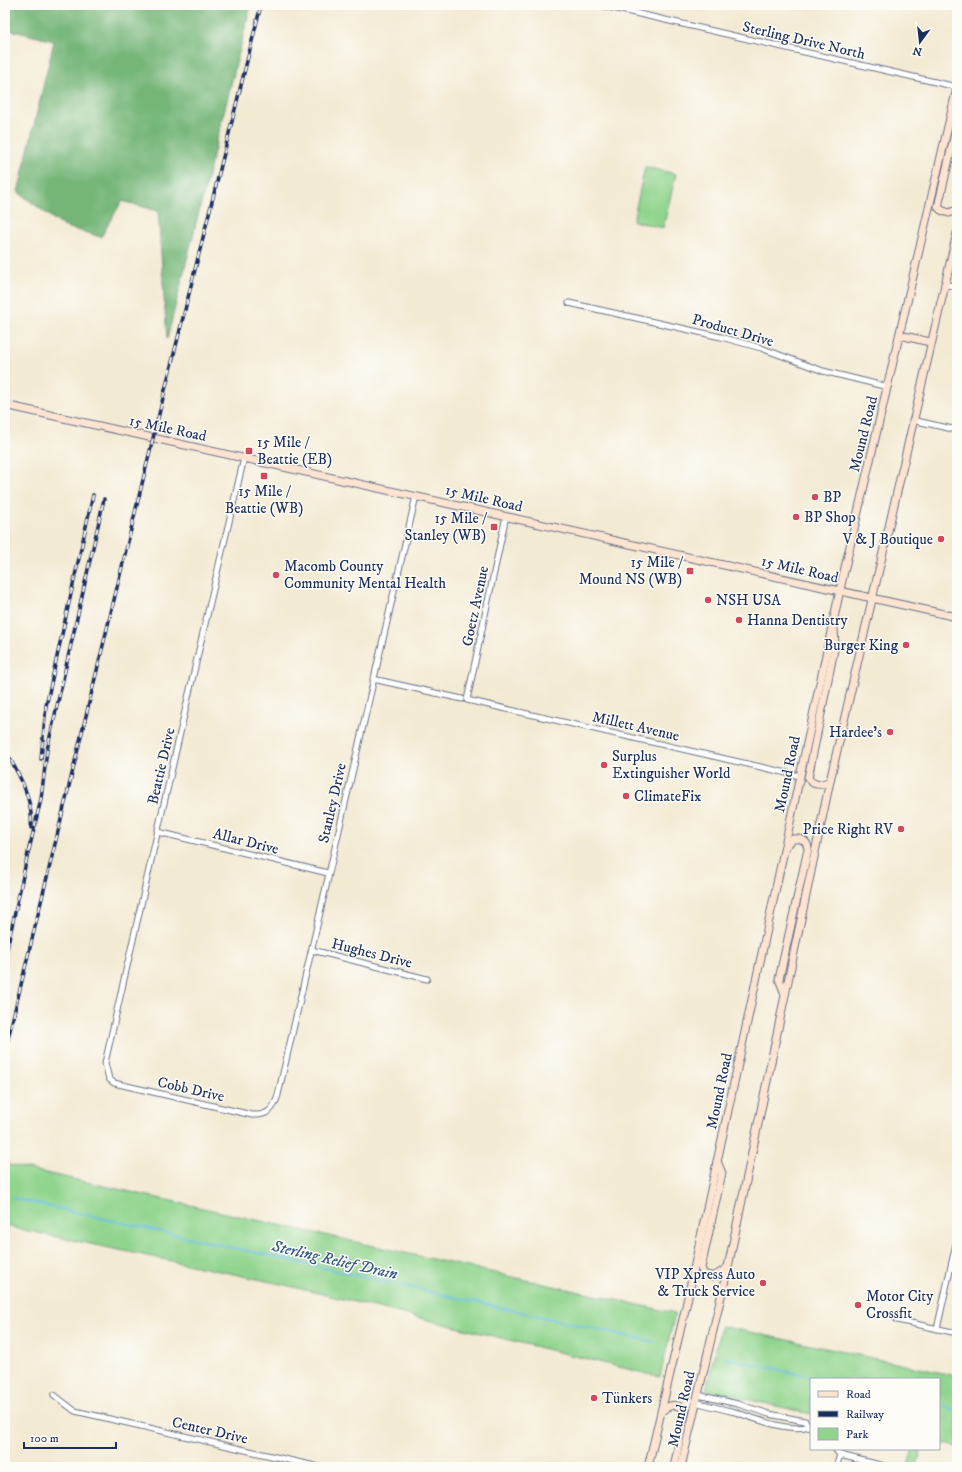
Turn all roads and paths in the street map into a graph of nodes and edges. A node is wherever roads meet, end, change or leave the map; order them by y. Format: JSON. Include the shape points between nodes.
{"nodes":[{"id":1,"x":600,"y":5,"type":"edge"},
{"id":2,"x":957,"y":88,"type":"edge"},
{"id":3,"x":957,"y":124,"type":"edge"},
{"id":4,"x":957,"y":210,"type":"edge"},
{"id":5,"x":957,"y":232,"type":"edge"},
{"id":6,"x":944,"y":284,"type":"junction"},
{"id":7,"x":957,"y":287,"type":"edge"},
{"id":8,"x":569,"y":303,"type":"dead end"},
{"id":9,"x":900,"y":335,"type":"junction"},
{"id":10,"x":930,"y":342,"type":"junction"},
{"id":11,"x":888,"y":387,"type":"junction"},
{"id":12,"x":5,"y":405,"type":"edge"},
{"id":13,"x":912,"y":420,"type":"junction"},
{"id":14,"x":957,"y":430,"type":"edge"},
{"id":15,"x":244,"y":458,"type":"junction"},
{"id":16,"x":416,"y":496,"type":"junction"},
{"id":17,"x":506,"y":516,"type":"junction"},
{"id":18,"x":839,"y":591,"type":"junction"},
{"id":19,"x":872,"y":599,"type":"junction"},
{"id":20,"x":957,"y":617,"type":"edge"},
{"id":21,"x":834,"y":621,"type":"junction"},
{"id":22,"x":373,"y":679,"type":"junction"},
{"id":23,"x":464,"y":700,"type":"junction"},
{"id":24,"x":800,"y":776,"type":"junction"},
{"id":25,"x":830,"y":781,"type":"junction"},
{"id":26,"x":158,"y":832,"type":"junction"},
{"id":27,"x":785,"y":847,"type":"junction"},
{"id":28,"x":328,"y":873,"type":"junction"},
{"id":29,"x":312,"y":950,"type":"junction"},
{"id":30,"x":427,"y":979,"type":"dead end"},
{"id":31,"x":785,"y":994,"type":"junction"},
{"id":32,"x":109,"y":1079,"type":"joint"},
{"id":33,"x":268,"y":1113,"type":"joint"},
{"id":34,"x":717,"y":1161,"type":"junction"},
{"id":35,"x":957,"y":1239,"type":"edge"},
{"id":36,"x":728,"y":1267,"type":"junction"},
{"id":37,"x":897,"y":1320,"type":"dead end"},
{"id":38,"x":937,"y":1329,"type":"junction"},
{"id":39,"x":957,"y":1333,"type":"edge"},
{"id":40,"x":698,"y":1394,"type":"junction"},
{"id":41,"x":54,"y":1396,"type":"dead end"},
{"id":42,"x":696,"y":1402,"type":"junction"},
{"id":43,"x":662,"y":1412,"type":"junction"},
{"id":44,"x":810,"y":1426,"type":"edge"},
{"id":45,"x":836,"y":1450,"type":"edge"},
{"id":46,"x":840,"y":1456,"type":"junction"},
{"id":47,"x":319,"y":1467,"type":"edge"},
{"id":48,"x":648,"y":1467,"type":"edge"},
{"id":49,"x":674,"y":1467,"type":"edge"},
{"id":50,"x":681,"y":1467,"type":"edge"},
{"id":51,"x":836,"y":1467,"type":"edge"},
{"id":52,"x":888,"y":1467,"type":"edge"}],
"edges":[{"from":1,"to":2,"type":"street","name":"Sterling Drive North"},
{"from":2,"to":9,"type":"main road","name":"Mound Road"},
{"from":3,"to":4,"type":"main road","via":[[938,207],[949,213]]},
{"from":5,"to":6,"type":"main road","name":"Mound Road"},
{"from":6,"to":7,"type":"street"},
{"from":6,"to":10,"type":"main road","name":"Mound Road"},
{"from":8,"to":11,"type":"street","name":"Product Drive","via":[[721,337],[761,348],[823,371]]},
{"from":9,"to":10,"type":"main road"},
{"from":9,"to":11,"type":"main road","name":"Mound Road"},
{"from":10,"to":13,"type":"main road","name":"Mound Road"},
{"from":11,"to":18,"type":"main road","name":"Mound Road"},
{"from":12,"to":15,"type":"main road","name":"15 Mile Road"},
{"from":13,"to":14,"type":"street"},
{"from":13,"to":19,"type":"main road","name":"Mound Road"},
{"from":15,"to":16,"type":"main road","name":"15 Mile Road"},
{"from":15,"to":26,"type":"street","name":"Beattie Drive"},
{"from":16,"to":17,"type":"main road","name":"15 Mile Road"},
{"from":16,"to":22,"type":"street","name":"Stanley Drive"},
{"from":17,"to":18,"type":"main road","name":"15 Mile Road"},
{"from":17,"to":23,"type":"street","name":"Goetz Avenue"},
{"from":18,"to":19,"type":"main road","name":"15 Mile Road"},
{"from":18,"to":21,"type":"main road","name":"Mound Road"},
{"from":19,"to":20,"type":"main road","name":"15 Mile Road"},
{"from":19,"to":25,"type":"main road","name":"Mound Road"},
{"from":21,"to":24,"type":"main road","name":"Mound Road"},
{"from":21,"to":25,"type":"main road","via":[[835,645],[808,778],[816,785]]},
{"from":22,"to":23,"type":"street","name":"Millett Avenue"},
{"from":22,"to":28,"type":"street","name":"Stanley Drive"},
{"from":23,"to":24,"type":"street","name":"Millett Avenue"},
{"from":24,"to":27,"type":"main road","name":"Mound Road"},
{"from":25,"to":31,"type":"main road","name":"Mound Road"},
{"from":26,"to":28,"type":"street","name":"Allar Drive"},
{"from":26,"to":32,"type":"street","name":"Beattie Drive","via":[[106,1057]]},
{"from":27,"to":31,"type":"main road","via":[[793,838],[806,843],[808,849],[779,979]]},
{"from":27,"to":34,"type":"main road","name":"Mound Road"},
{"from":28,"to":29,"type":"street","name":"Stanley Drive"},
{"from":29,"to":30,"type":"street","name":"Hughes Drive"},
{"from":29,"to":33,"type":"street","name":"Stanley Drive","via":[[278,1095]]},
{"from":31,"to":36,"type":"main road","name":"Mound Road"},
{"from":32,"to":33,"type":"street","name":"Cobb Drive","via":[[119,1084],[252,1115],[261,1116]]},
{"from":34,"to":36,"type":"main road","via":[[722,1173],[701,1268],[703,1273],[715,1277]]},
{"from":34,"to":43,"type":"main road","name":"Mound Road"},
{"from":35,"to":38,"type":"street"},
{"from":36,"to":40,"type":"main road","name":"Mound Road"},
{"from":37,"to":38,"type":"street"},
{"from":38,"to":39,"type":"street"},
{"from":40,"to":42,"type":"main road","name":"Mound Road"},
{"from":40,"to":44,"type":"street","via":[[769,1414],[805,1421]]},
{"from":41,"to":47,"type":"street","name":"Center Drive","via":[[75,1411]]},
{"from":42,"to":44,"type":"street","via":[[766,1423],[803,1429]]},
{"from":42,"to":50,"type":"main road","name":"Mound Road"},
{"from":43,"to":48,"type":"main road","name":"Mound Road"},
{"from":43,"to":49,"type":"main road","via":[[673,1405],[679,1406],[685,1413]]},
{"from":45,"to":46,"type":"street"},
{"from":46,"to":51,"type":"street"},
{"from":46,"to":52,"type":"street"}]}
